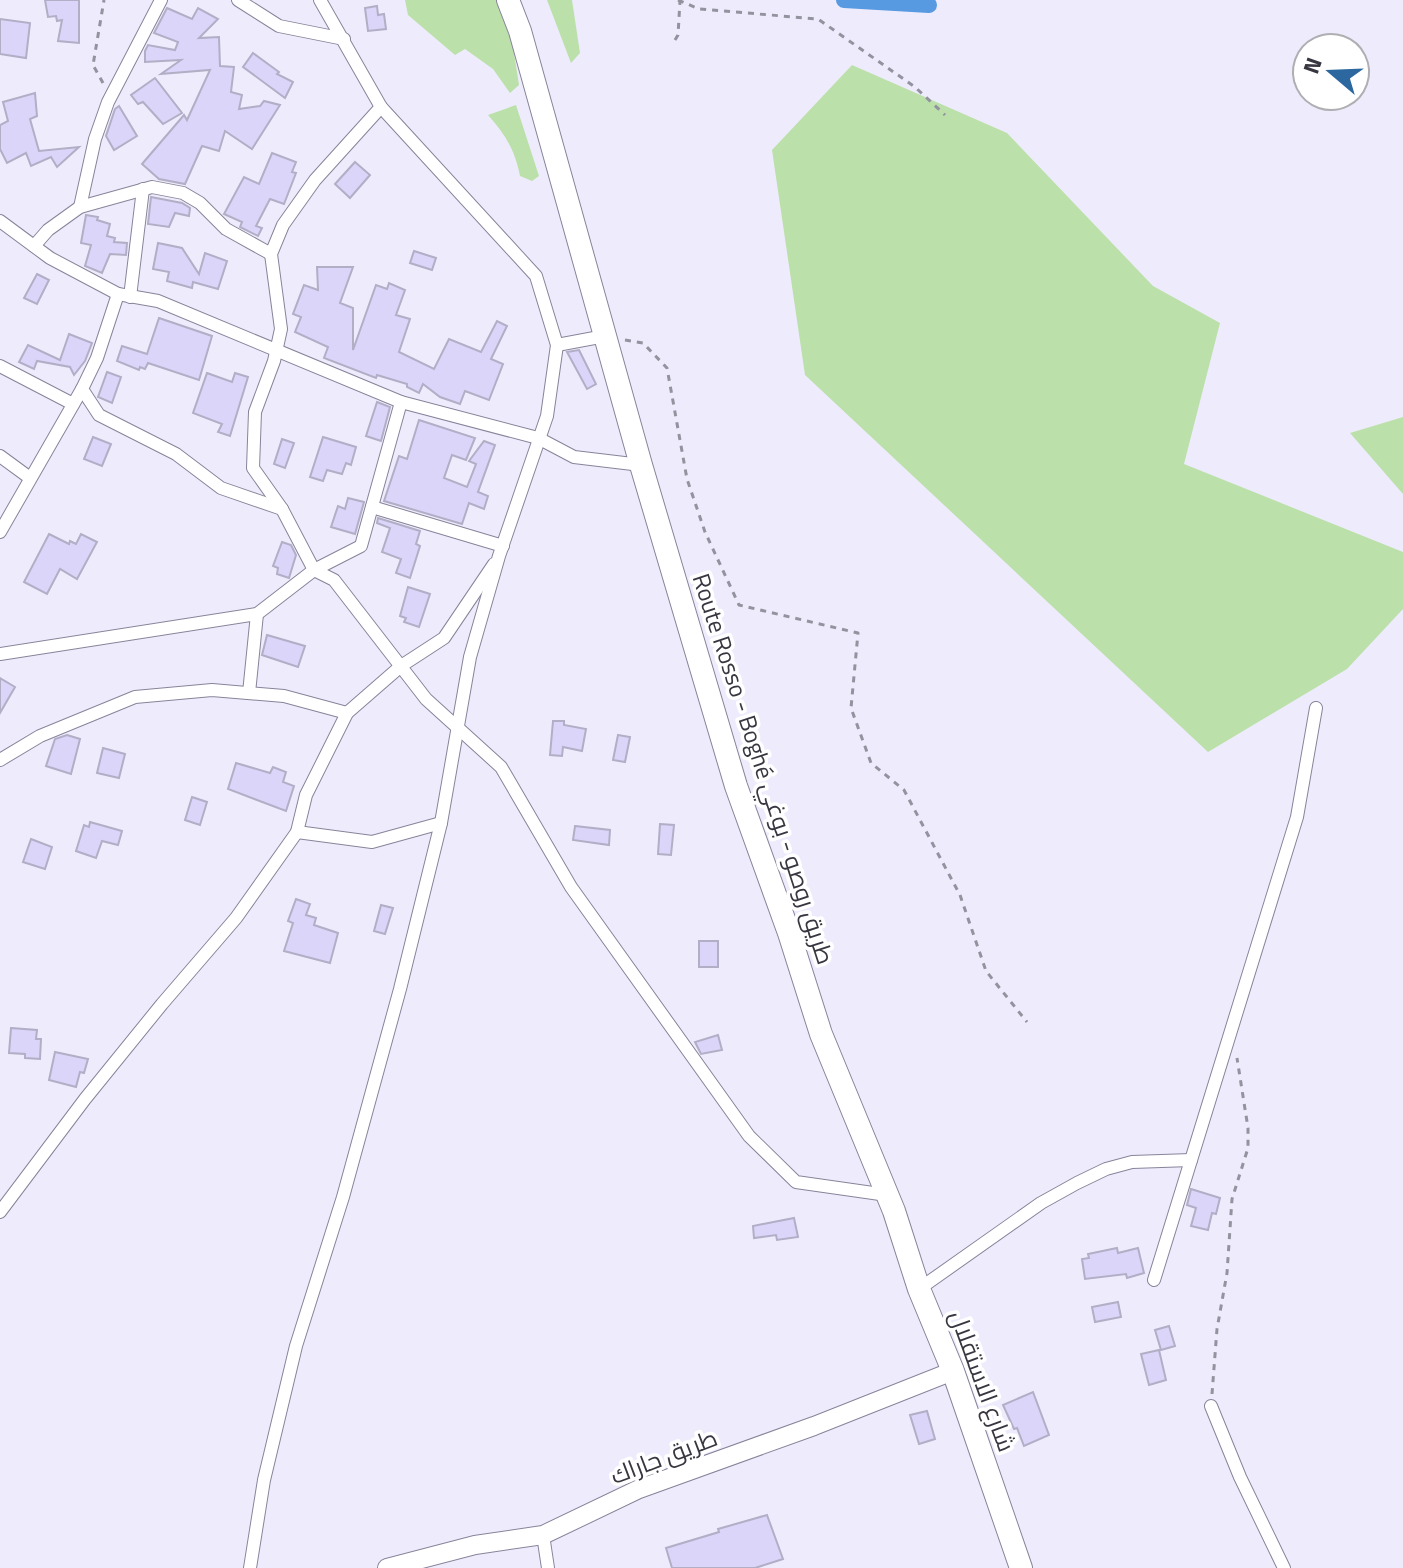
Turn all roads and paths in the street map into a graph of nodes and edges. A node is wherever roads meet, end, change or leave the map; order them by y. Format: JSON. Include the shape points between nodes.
{"nodes":[{"id":1,"x":104,"y":0,"type":"edge"},
{"id":2,"x":161,"y":0,"type":"edge"},
{"id":3,"x":238,"y":0,"type":"edge"},
{"id":4,"x":320,"y":0,"type":"edge"},
{"id":5,"x":508,"y":0,"type":"edge"},
{"id":6,"x":679,"y":0,"type":"edge"},
{"id":7,"x":344,"y":39,"type":"junction"},
{"id":8,"x":675,"y":40,"type":"dead end"},
{"id":9,"x":111,"y":96,"type":"junction"},
{"id":10,"x":381,"y":107,"type":"junction"},
{"id":11,"x":945,"y":115,"type":"dead end"},
{"id":12,"x":143,"y":189,"type":"junction"},
{"id":13,"x":80,"y":207,"type":"junction"},
{"id":14,"x":0,"y":221,"type":"edge"},
{"id":15,"x":34,"y":246,"type":"junction"},
{"id":16,"x":271,"y":254,"type":"junction"},
{"id":17,"x":124,"y":296,"type":"junction"},
{"id":18,"x":605,"y":336,"type":"junction"},
{"id":19,"x":557,"y":345,"type":"junction"},
{"id":20,"x":275,"y":348,"type":"junction"},
{"id":21,"x":0,"y":366,"type":"edge"},
{"id":22,"x":82,"y":389,"type":"junction"},
{"id":23,"x":401,"y":402,"type":"junction"},
{"id":24,"x":73,"y":404,"type":"junction"},
{"id":25,"x":538,"y":438,"type":"junction"},
{"id":26,"x":0,"y":456,"type":"edge"},
{"id":27,"x":641,"y":465,"type":"junction"},
{"id":28,"x":30,"y":478,"type":"junction"},
{"id":29,"x":372,"y":507,"type":"junction"},
{"id":30,"x":282,"y":509,"type":"junction"},
{"id":31,"x":0,"y":532,"type":"edge"},
{"id":32,"x":501,"y":551,"type":"junction"},
{"id":33,"x":314,"y":570,"type":"junction"},
{"id":34,"x":257,"y":614,"type":"junction"},
{"id":35,"x":0,"y":654,"type":"edge"},
{"id":36,"x":401,"y":666,"type":"junction"},
{"id":37,"x":249,"y":693,"type":"junction"},
{"id":38,"x":1316,"y":708,"type":"dead end"},
{"id":39,"x":347,"y":713,"type":"junction"},
{"id":40,"x":458,"y":728,"type":"junction"},
{"id":41,"x":0,"y":760,"type":"edge"},
{"id":42,"x":441,"y":823,"type":"junction"},
{"id":43,"x":297,"y":832,"type":"junction"},
{"id":44,"x":1027,"y":1022,"type":"dead end"},
{"id":45,"x":1233,"y":1028,"type":"junction"},
{"id":46,"x":1191,"y":1160,"type":"junction"},
{"id":47,"x":890,"y":1203,"type":"junction"},
{"id":48,"x":0,"y":1212,"type":"edge"},
{"id":49,"x":1154,"y":1280,"type":"dead end"},
{"id":50,"x":919,"y":1289,"type":"junction"},
{"id":51,"x":953,"y":1371,"type":"junction"},
{"id":52,"x":1211,"y":1406,"type":"joint"},
{"id":53,"x":543,"y":1535,"type":"junction"},
{"id":54,"x":250,"y":1568,"type":"edge"},
{"id":55,"x":387,"y":1568,"type":"edge"},
{"id":56,"x":548,"y":1568,"type":"edge"},
{"id":57,"x":1021,"y":1568,"type":"edge"},
{"id":58,"x":1284,"y":1568,"type":"edge"}],
"edges":[{"from":1,"to":9,"type":"path","via":[[93,65]]},
{"from":2,"to":9,"type":"street"},
{"from":3,"to":7,"type":"street","via":[[279,26]]},
{"from":4,"to":7,"type":"street"},
{"from":5,"to":18,"type":"highway","name":"Route Rosso - Boghé طريق روصو - بوغي"},
{"from":6,"to":8,"type":"path"},
{"from":6,"to":11,"type":"path","via":[[699,9],[818,19],[915,87]]},
{"from":7,"to":10,"type":"street"},
{"from":9,"to":13,"type":"street"},
{"from":10,"to":16,"type":"street","via":[[315,180],[283,225]]},
{"from":10,"to":19,"type":"street","via":[[536,276]]},
{"from":12,"to":13,"type":"street"},
{"from":12,"to":16,"type":"street","via":[[183,193],[226,229]]},
{"from":12,"to":17,"type":"street"},
{"from":13,"to":15,"type":"street"},
{"from":14,"to":15,"type":"street"},
{"from":15,"to":17,"type":"street"},
{"from":16,"to":20,"type":"street","via":[[281,329]]},
{"from":17,"to":20,"type":"street","via":[[158,301]]},
{"from":17,"to":22,"type":"street"},
{"from":18,"to":19,"type":"street"},
{"from":18,"to":27,"type":"highway","name":"Route Rosso - Boghé طريق روصو - بوغي"},
{"from":18,"to":44,"type":"path","via":[[643,343],[667,368],[687,479],[739,605],[858,633],[851,708],[871,763],[904,790],[960,895],[986,971]]},
{"from":19,"to":25,"type":"street","via":[[547,416]]},
{"from":20,"to":23,"type":"street"},
{"from":20,"to":30,"type":"street","via":[[255,412],[253,468]]},
{"from":21,"to":24,"type":"street"},
{"from":22,"to":24,"type":"street"},
{"from":22,"to":30,"type":"street","via":[[99,415],[176,454],[221,488]]},
{"from":23,"to":25,"type":"street"},
{"from":23,"to":29,"type":"street"},
{"from":24,"to":28,"type":"street"},
{"from":25,"to":27,"type":"street","via":[[574,457]]},
{"from":25,"to":32,"type":"street"},
{"from":26,"to":28,"type":"street"},
{"from":27,"to":47,"type":"highway","name":"Route Rosso - Boghé طريق روصو - بوغي","via":[[736,786],[821,1034]]},
{"from":28,"to":31,"type":"street"},
{"from":29,"to":32,"type":"street"},
{"from":29,"to":33,"type":"street","via":[[361,546]]},
{"from":30,"to":33,"type":"street"},
{"from":32,"to":36,"type":"street","via":[[444,638]]},
{"from":32,"to":40,"type":"street","via":[[470,657]]},
{"from":33,"to":34,"type":"street"},
{"from":33,"to":36,"type":"street","via":[[334,580]]},
{"from":34,"to":35,"type":"street"},
{"from":34,"to":37,"type":"street"},
{"from":36,"to":39,"type":"street"},
{"from":36,"to":40,"type":"street"},
{"from":37,"to":39,"type":"street","via":[[284,696]]},
{"from":37,"to":41,"type":"street","via":[[212,690],[135,697],[40,736]]},
{"from":38,"to":45,"type":"street","via":[[1297,817]]},
{"from":39,"to":43,"type":"street","via":[[306,795]]},
{"from":40,"to":42,"type":"street"},
{"from":40,"to":47,"type":"street","via":[[501,767],[571,887],[749,1136],[796,1182]]},
{"from":42,"to":43,"type":"street","via":[[372,842]]},
{"from":42,"to":54,"type":"street","via":[[347,1182],[296,1346],[264,1480]]},
{"from":43,"to":48,"type":"street","via":[[236,918],[95,1087]]},
{"from":45,"to":46,"type":"street"},
{"from":45,"to":52,"type":"path","via":[[1248,1148],[1232,1199]]},
{"from":46,"to":49,"type":"street"},
{"from":46,"to":50,"type":"street","via":[[1132,1162],[1106,1169],[1041,1203]]},
{"from":47,"to":50,"type":"highway","name":"شارع الاستقلال"},
{"from":50,"to":51,"type":"highway","name":"شارع الاستقلال"},
{"from":51,"to":53,"type":"street","name":"طريق جاراك","via":[[639,1489]]},
{"from":51,"to":57,"type":"highway","name":"شارع الاستقلال"},
{"from":52,"to":58,"type":"street"},
{"from":53,"to":55,"type":"street","name":"طريق جاراك","via":[[475,1545]]},
{"from":53,"to":56,"type":"street"}]}
